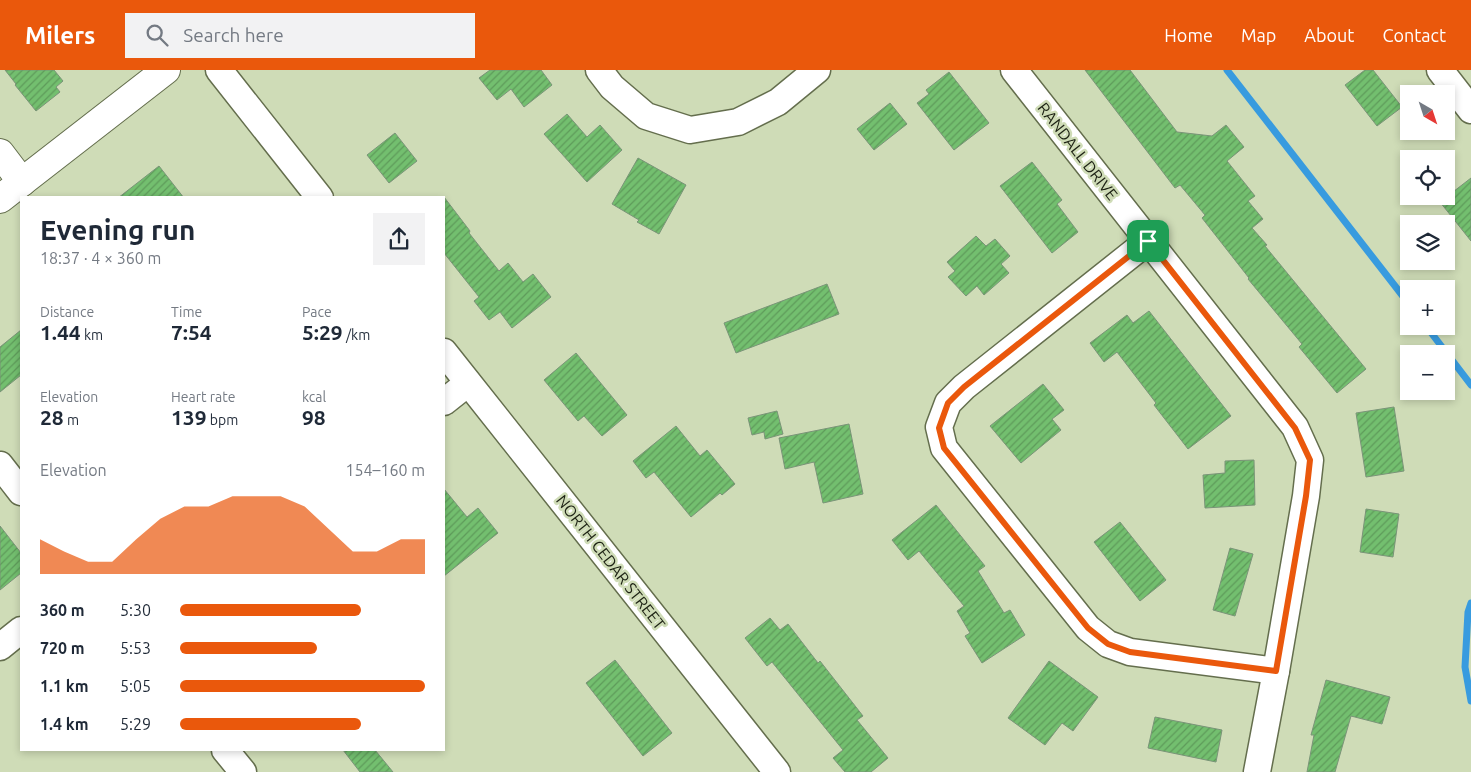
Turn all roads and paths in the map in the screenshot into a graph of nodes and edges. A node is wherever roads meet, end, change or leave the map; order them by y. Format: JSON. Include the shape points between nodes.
{"nodes":[{"id":1,"x":166,"y":70,"type":"edge"},
{"id":2,"x":219,"y":70,"type":"edge"},
{"id":3,"x":599,"y":70,"type":"edge"},
{"id":4,"x":817,"y":70,"type":"edge"},
{"id":5,"x":1014,"y":70,"type":"edge"},
{"id":6,"x":1440,"y":70,"type":"edge"},
{"id":7,"x":1471,"y":110,"type":"edge"},
{"id":8,"x":0,"y":153,"type":"edge"},
{"id":9,"x":22,"y":182,"type":"junction"},
{"id":10,"x":318,"y":196,"type":"edge"},
{"id":11,"x":0,"y":199,"type":"edge"},
{"id":12,"x":1148,"y":241,"type":"junction"},
{"id":13,"x":445,"y":353,"type":"edge"},
{"id":14,"x":468,"y":383,"type":"junction"},
{"id":15,"x":445,"y":401,"type":"edge"},
{"id":16,"x":0,"y":465,"type":"edge"},
{"id":17,"x":20,"y":491,"type":"edge"},
{"id":18,"x":20,"y":631,"type":"edge"},
{"id":19,"x":0,"y":647,"type":"edge"},
{"id":20,"x":1276,"y":671,"type":"junction"},
{"id":21,"x":226,"y":751,"type":"edge"},
{"id":22,"x":243,"y":772,"type":"edge"},
{"id":23,"x":778,"y":772,"type":"edge"},
{"id":24,"x":1257,"y":772,"type":"edge"}],
"edges":[{"from":1,"to":9,"type":"street"},
{"from":2,"to":10,"type":"street"},
{"from":3,"to":4,"type":"street","via":[[612,87],[646,116],[690,130],[738,122],[778,102]]},
{"from":5,"to":12,"type":"street","name":"RANDALL DRIVE"},
{"from":6,"to":7,"type":"street"},
{"from":8,"to":9,"type":"street"},
{"from":9,"to":11,"type":"street"},
{"from":12,"to":20,"type":"street","name":"RANDALL DRIVE","via":[[1295,428],[1310,460]]},
{"from":12,"to":20,"type":"street","via":[[948,403],[939,428],[944,448],[1088,628],[1108,644],[1130,652]]},
{"from":13,"to":14,"type":"street","name":"NORTH CEDAR STREET"},
{"from":14,"to":15,"type":"street"},
{"from":14,"to":23,"type":"street","name":"NORTH CEDAR STREET"},
{"from":16,"to":17,"type":"street"},
{"from":18,"to":19,"type":"street"},
{"from":20,"to":24,"type":"street","name":"RANDALL DRIVE"},
{"from":21,"to":22,"type":"street"}]}
